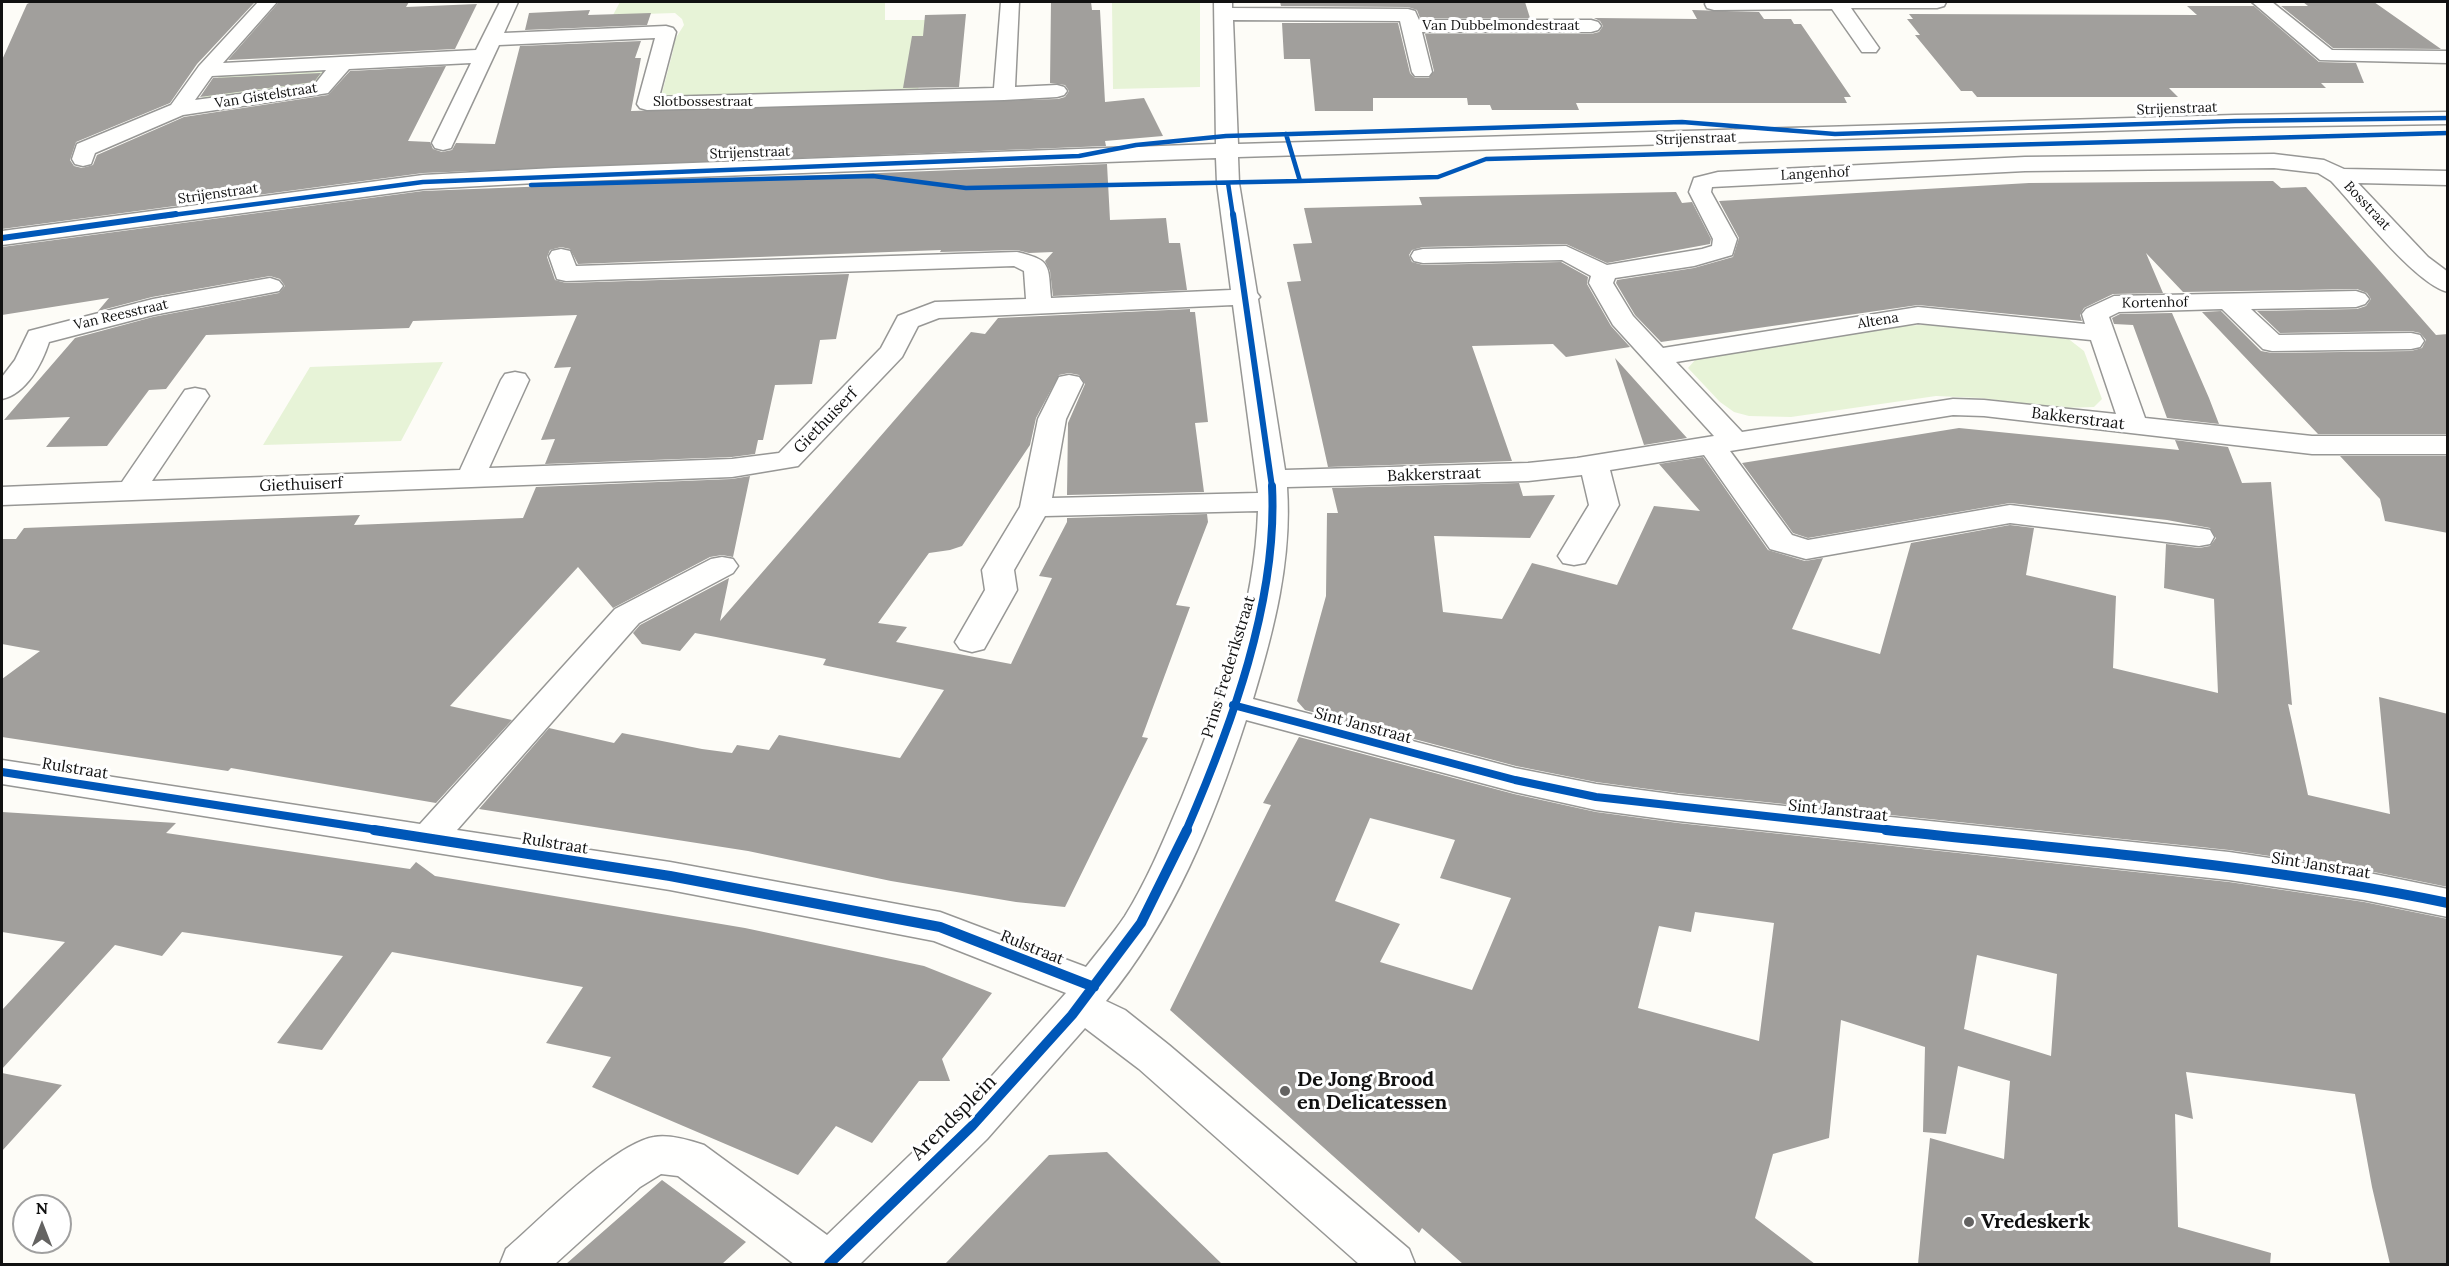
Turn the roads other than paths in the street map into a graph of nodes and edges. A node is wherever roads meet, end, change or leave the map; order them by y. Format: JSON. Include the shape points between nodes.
{"nodes":[{"id":1,"x":268,"y":2,"type":"edge"},
{"id":2,"x":509,"y":2,"type":"edge"},
{"id":3,"x":1010,"y":2,"type":"edge"},
{"id":4,"x":1937,"y":2,"type":"edge"},
{"id":5,"x":2261,"y":2,"type":"edge"},
{"id":6,"x":1714,"y":4,"type":"dead end"},
{"id":7,"x":1838,"y":4,"type":"junction"},
{"id":8,"x":1223,"y":8,"type":"edge"},
{"id":9,"x":1411,"y":26,"type":"junction"},
{"id":10,"x":1590,"y":26,"type":"dead end"},
{"id":11,"x":488,"y":48,"type":"junction"},
{"id":12,"x":1869,"y":48,"type":"dead end"},
{"id":13,"x":2448,"y":57,"type":"edge"},
{"id":14,"x":343,"y":63,"type":"junction"},
{"id":15,"x":206,"y":70,"type":"junction"},
{"id":16,"x":1422,"y":72,"type":"dead end"},
{"id":17,"x":1057,"y":91,"type":"dead end"},
{"id":18,"x":1005,"y":94,"type":"junction"},
{"id":19,"x":178,"y":109,"type":"junction"},
{"id":20,"x":2448,"y":118,"type":"edge"},
{"id":21,"x":2448,"y":133,"type":"edge"},
{"id":22,"x":443,"y":143,"type":"dead end"},
{"id":23,"x":83,"y":159,"type":"dead end"},
{"id":24,"x":1226,"y":159,"type":"junction"},
{"id":25,"x":2339,"y":176,"type":"junction"},
{"id":26,"x":2448,"y":178,"type":"edge"},
{"id":27,"x":7,"y":238,"type":"edge"},
{"id":28,"x":561,"y":256,"type":"dead end"},
{"id":29,"x":1423,"y":256,"type":"dead end"},
{"id":30,"x":1604,"y":273,"type":"junction"},
{"id":31,"x":2448,"y":285,"type":"edge"},
{"id":32,"x":270,"y":286,"type":"dead end"},
{"id":33,"x":1246,"y":297,"type":"junction"},
{"id":34,"x":2356,"y":299,"type":"dead end"},
{"id":35,"x":2228,"y":302,"type":"junction"},
{"id":36,"x":1039,"y":304,"type":"junction"},
{"id":37,"x":2102,"y":333,"type":"junction"},
{"id":38,"x":2411,"y":341,"type":"dead end"},
{"id":39,"x":1656,"y":357,"type":"junction"},
{"id":40,"x":515,"y":380,"type":"dead end"},
{"id":41,"x":1069,"y":383,"type":"dead end"},
{"id":42,"x":2,"y":391,"type":"edge"},
{"id":43,"x":195,"y":396,"type":"dead end"},
{"id":44,"x":2134,"y":425,"type":"junction"},
{"id":45,"x":1722,"y":443,"type":"junction"},
{"id":46,"x":2448,"y":445,"type":"edge"},
{"id":47,"x":1594,"y":464,"type":"junction"},
{"id":48,"x":471,"y":477,"type":"junction"},
{"id":49,"x":1273,"y":491,"type":"junction"},
{"id":50,"x":130,"y":492,"type":"junction"},
{"id":51,"x":2,"y":496,"type":"edge"},
{"id":52,"x":1035,"y":507,"type":"junction"},
{"id":53,"x":2199,"y":537,"type":"dead end"},
{"id":54,"x":1574,"y":556,"type":"dead end"},
{"id":55,"x":722,"y":566,"type":"dead end"},
{"id":56,"x":972,"y":642,"type":"dead end"},
{"id":57,"x":1233,"y":705,"type":"junction"},
{"id":58,"x":2,"y":772,"type":"edge"},
{"id":59,"x":428,"y":839,"type":"junction"},
{"id":60,"x":2448,"y":903,"type":"edge"},
{"id":61,"x":1087,"y":997,"type":"junction"},
{"id":62,"x":523,"y":1264,"type":"edge"},
{"id":63,"x":830,"y":1264,"type":"edge"},
{"id":64,"x":1392,"y":1264,"type":"edge"}],
"edges":[{"from":1,"to":15,"type":"street","name":"Van Gistelstraat"},
{"from":2,"to":11,"type":"street"},
{"from":3,"to":18,"type":"street"},
{"from":4,"to":7,"type":"street"},
{"from":5,"to":13,"type":"street","via":[[2327,56]]},
{"from":6,"to":7,"type":"street"},
{"from":7,"to":12,"type":"street"},
{"from":8,"to":9,"type":"street","name":"Van Dubbelmondestraat","via":[[1408,15]]},
{"from":8,"to":24,"type":"street","name":"Prins Frederikstraat"},
{"from":9,"to":10,"type":"street","name":"Van Dubbelmondestraat"},
{"from":9,"to":16,"type":"street","name":"Van Dubbelmondestraat"},
{"from":11,"to":14,"type":"street","name":"Van Gistelstraat"},
{"from":11,"to":18,"type":"street","name":"Slotbossestraat","via":[[666,33],[647,104]]},
{"from":11,"to":22,"type":"street"},
{"from":14,"to":15,"type":"street","name":"Van Gistelstraat"},
{"from":14,"to":19,"type":"street","name":"Van Gistelstraat","via":[[321,89]]},
{"from":15,"to":19,"type":"street","name":"Van Gistelstraat"},
{"from":17,"to":18,"type":"street"},
{"from":19,"to":23,"type":"street","name":"Van Gistelstraat","via":[[85,149]]},
{"from":20,"to":24,"type":"street","name":"Strijenstraat","via":[[2223,121]]},
{"from":21,"to":24,"type":"street","name":"Strijenstraat"},
{"from":24,"to":27,"type":"street","name":"Strijenstraat","via":[[555,185],[423,182]]},
{"from":24,"to":33,"type":"street","name":"Prins Frederikstraat"},
{"from":25,"to":26,"type":"street","name":"Bosstraat"},
{"from":25,"to":30,"type":"street","name":"Langenhof","via":[[2324,167],[2274,161],[2015,164],[1718,179],[1702,183],[1700,192],[1725,239],[1723,250]]},
{"from":25,"to":31,"type":"street","name":"Bosstraat","via":[[2419,262]]},
{"from":28,"to":36,"type":"street","via":[[566,274],[1017,259],[1036,267]]},
{"from":29,"to":30,"type":"street","via":[[1566,253]]},
{"from":30,"to":39,"type":"street","via":[[1601,283],[1611,304]]},
{"from":32,"to":42,"type":"street","name":"Van Reesstraat","via":[[193,298],[38,337],[33,354]]},
{"from":33,"to":36,"type":"street","name":"Giethuiserf"},
{"from":33,"to":49,"type":"street","name":"Prins Frederikstraat"},
{"from":34,"to":35,"type":"street","name":"Kortenhof"},
{"from":35,"to":37,"type":"street","name":"Kortenhof","via":[[2114,304],[2095,314]]},
{"from":35,"to":38,"type":"street","via":[[2272,343]]},
{"from":36,"to":48,"type":"street","name":"Giethuiserf","via":[[935,310],[908,321],[893,351],[788,460],[732,468]]},
{"from":37,"to":39,"type":"street","name":"Altena","via":[[1918,315]]},
{"from":37,"to":44,"type":"street","name":"Kortenhof"},
{"from":39,"to":45,"type":"street"},
{"from":40,"to":48,"type":"street"},
{"from":41,"to":52,"type":"street","via":[[1052,419]]},
{"from":43,"to":50,"type":"street"},
{"from":44,"to":45,"type":"street","name":"Bakkerstraat","via":[[1953,407]]},
{"from":44,"to":46,"type":"street","name":"Bakkerstraat","via":[[2312,446]]},
{"from":45,"to":47,"type":"street","name":"Bakkerstraat"},
{"from":45,"to":53,"type":"street","via":[[1781,542],[1806,550],[2010,514]]},
{"from":47,"to":49,"type":"street","name":"Bakkerstraat"},
{"from":47,"to":54,"type":"street","via":[[1604,505]]},
{"from":48,"to":50,"type":"street","name":"Giethuiserf"},
{"from":49,"to":52,"type":"street"},
{"from":49,"to":57,"type":"street","name":"Prins Frederikstraat","via":[[1273,555],[1258,626]]},
{"from":50,"to":51,"type":"street","name":"Giethuiserf"},
{"from":52,"to":56,"type":"street","via":[[998,570],[1001,590]]},
{"from":55,"to":59,"type":"street","via":[[627,616]]},
{"from":57,"to":60,"type":"street","name":"Sint Janstraat","via":[[1515,780],[1596,797],[2229,866]]},
{"from":57,"to":61,"type":"street","name":"Prins Frederikstraat","via":[[1177,851],[1140,924]]},
{"from":58,"to":59,"type":"street","name":"Rulstraat"},
{"from":59,"to":61,"type":"street","name":"Rulstraat","via":[[670,876],[940,927]]},
{"from":61,"to":63,"type":"street","name":"Arendsplein","via":[[1024,1073]]},
{"from":61,"to":64,"type":"street","name":"Rulstraat","via":[[1110,1022]]},
{"from":62,"to":63,"type":"street","name":"Arendsplein","via":[[624,1173],[655,1155],[688,1158]]}]}
